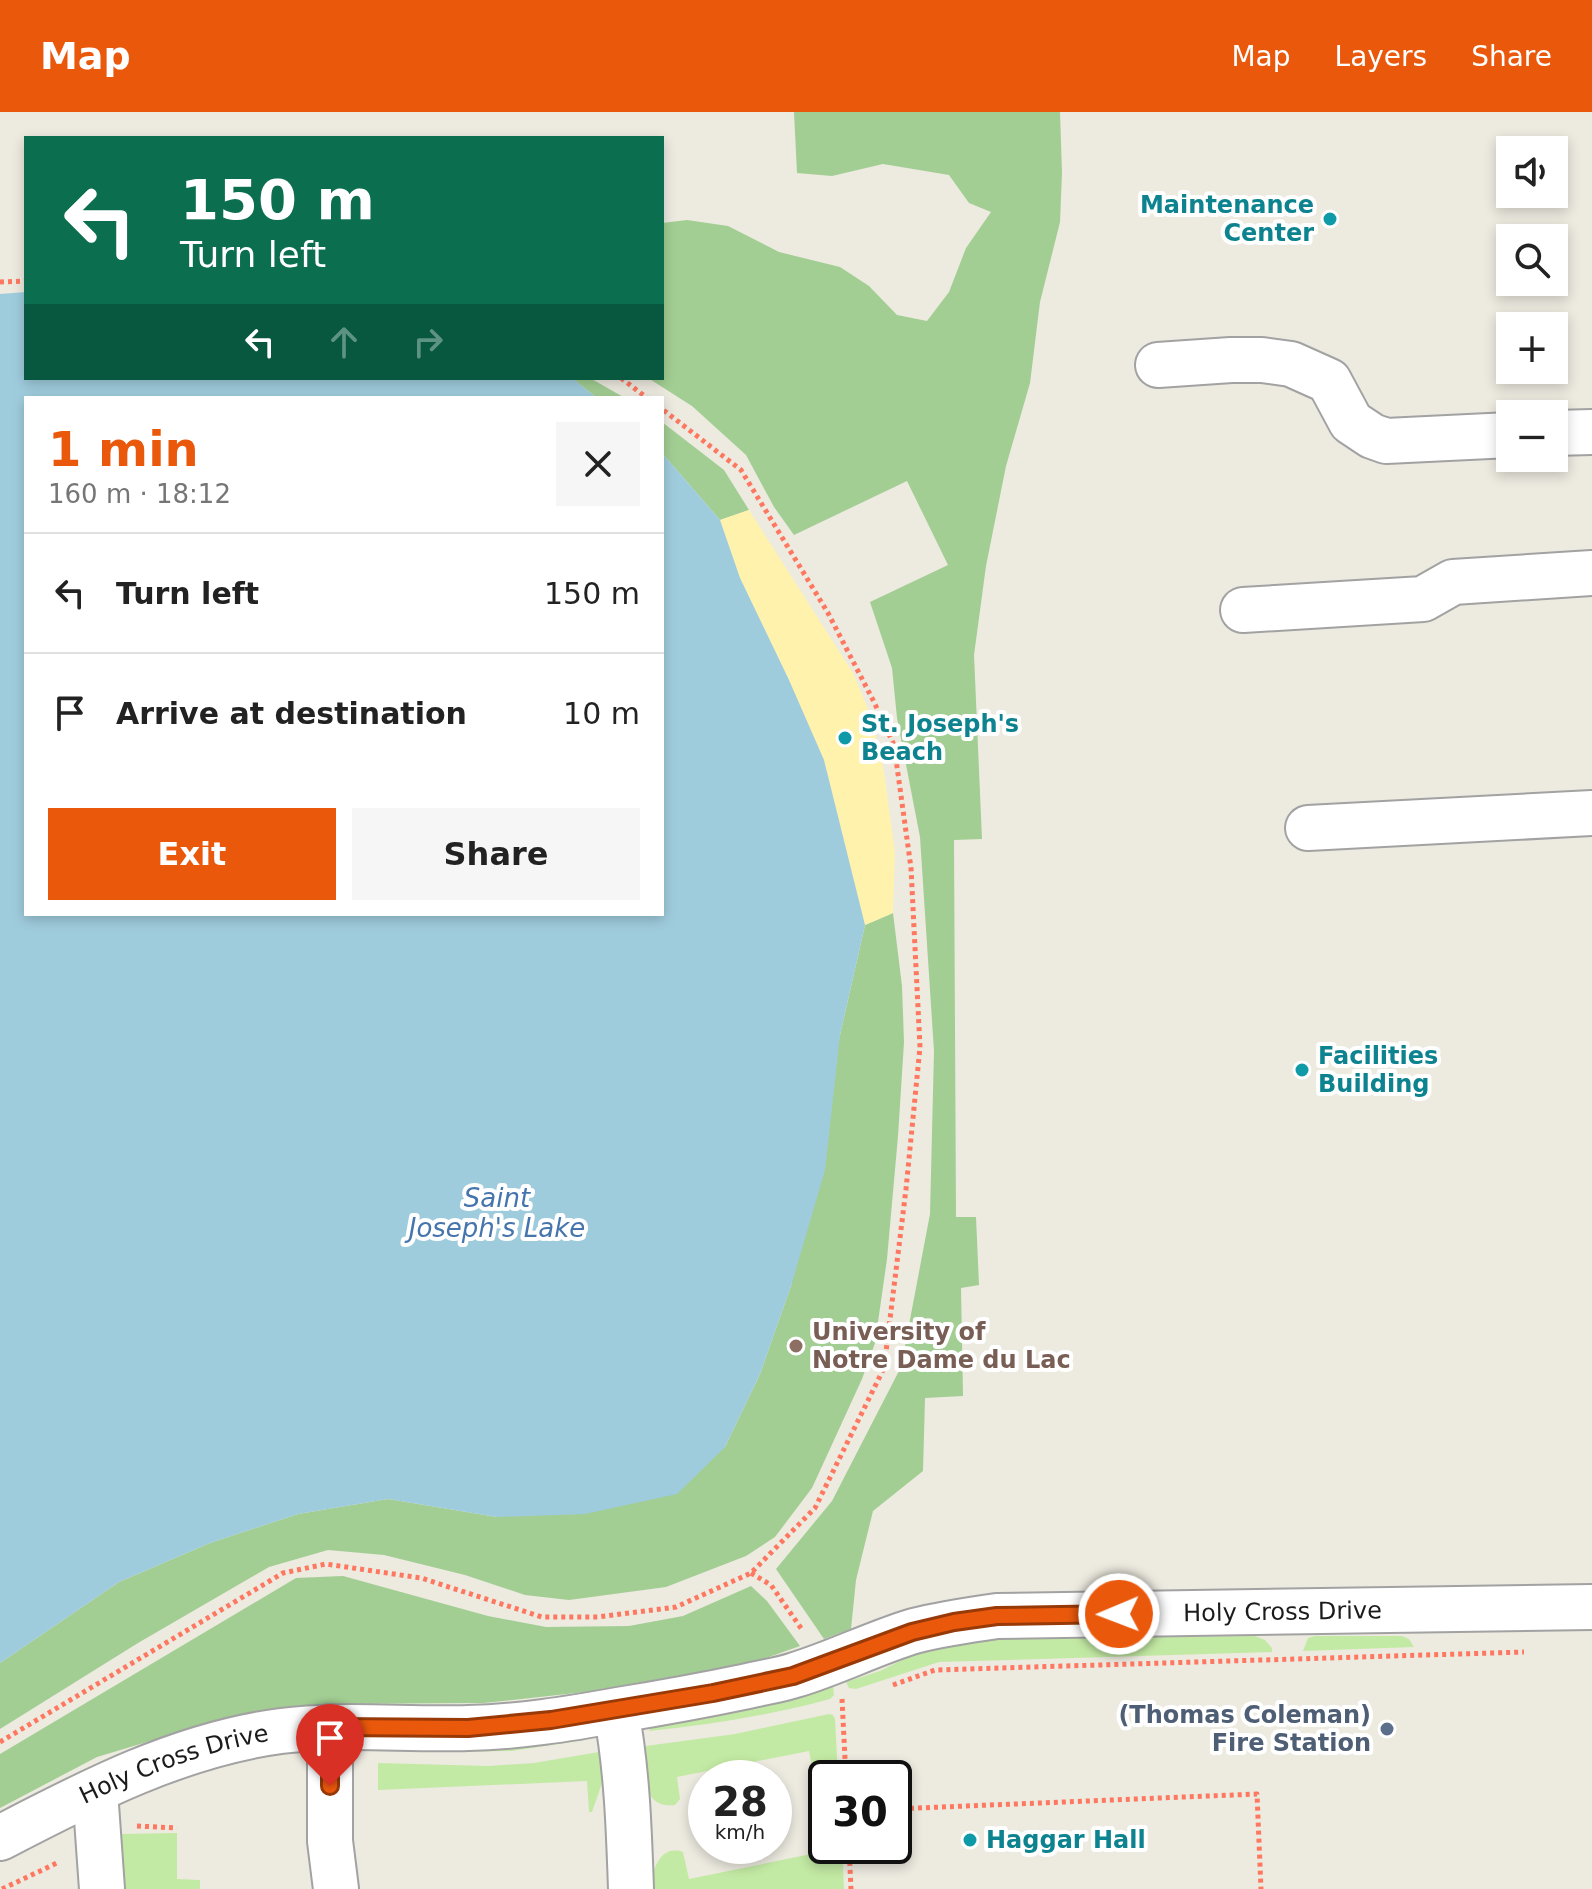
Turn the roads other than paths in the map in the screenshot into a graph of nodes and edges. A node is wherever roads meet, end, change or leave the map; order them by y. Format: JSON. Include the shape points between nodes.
{"nodes":[{"id":1,"x":1158,"y":365,"type":"dead end"},
{"id":2,"x":1592,"y":432,"type":"edge"},
{"id":3,"x":1568,"y":433,"type":"edge"},
{"id":4,"x":1496,"y":436,"type":"edge"},
{"id":5,"x":1592,"y":573,"type":"edge"},
{"id":6,"x":1243,"y":610,"type":"dead end"},
{"id":7,"x":1592,"y":813,"type":"edge"},
{"id":8,"x":1308,"y":828,"type":"dead end"},
{"id":9,"x":1592,"y":1607,"type":"edge"},
{"id":10,"x":616,"y":1711,"type":"junction"},
{"id":11,"x":330,"y":1727,"type":"junction"},
{"id":12,"x":95,"y":1791,"type":"junction"},
{"id":13,"x":0,"y":1838,"type":"edge"},
{"id":14,"x":102,"y":1889,"type":"edge"},
{"id":15,"x":336,"y":1889,"type":"edge"},
{"id":16,"x":631,"y":1889,"type":"edge"}],
"edges":[{"from":1,"to":4,"type":"street","via":[[1231,360],[1291,364],[1329,381],[1351,422],[1386,441]]},
{"from":2,"to":3,"type":"street"},
{"from":5,"to":6,"type":"street","via":[[1453,582],[1423,599]]},
{"from":7,"to":8,"type":"street"},
{"from":9,"to":10,"type":"street","name":"Holy Cross Drive","via":[[997,1616],[912,1632],[793,1676]]},
{"from":10,"to":11,"type":"street","name":"Holy Cross Drive","via":[[468,1728]]},
{"from":10,"to":16,"type":"street"},
{"from":11,"to":12,"type":"street","name":"Holy Cross Drive","via":[[204,1747]]},
{"from":11,"to":15,"type":"street","via":[[330,1841]]},
{"from":12,"to":13,"type":"street","name":"Holy Cross Drive"},
{"from":12,"to":14,"type":"street"}]}
